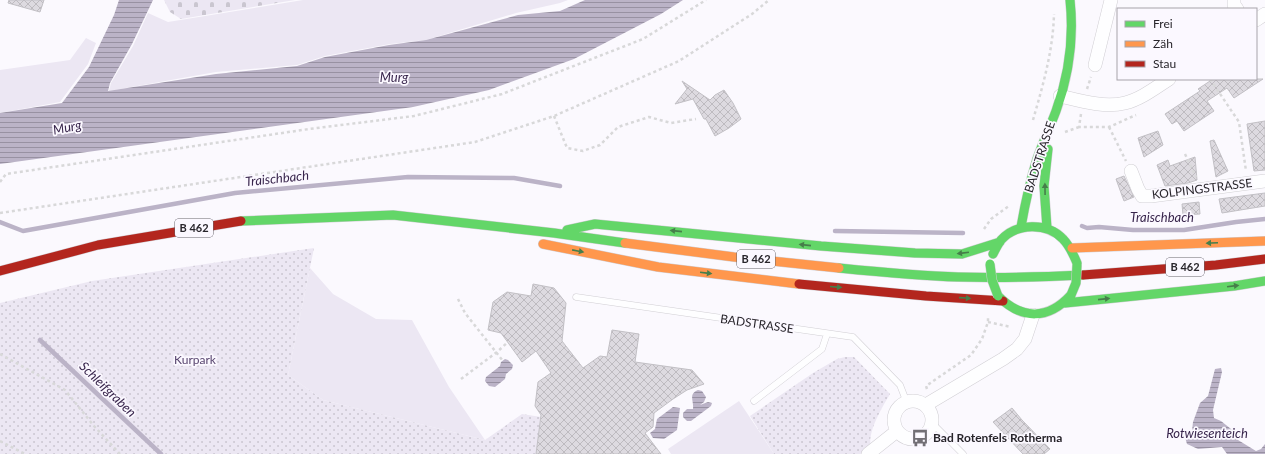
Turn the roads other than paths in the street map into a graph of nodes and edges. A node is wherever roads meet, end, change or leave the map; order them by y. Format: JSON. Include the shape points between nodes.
{"nodes":[{"id":1,"x":1070,"y":0,"type":"edge"},
{"id":2,"x":1111,"y":0,"type":"edge"},
{"id":3,"x":1095,"y":65,"type":"road end"},
{"id":4,"x":1167,"y":80,"type":"edge"},
{"id":5,"x":1060,"y":96,"type":"junction"},
{"id":6,"x":1056,"y":110,"type":"junction"},
{"id":7,"x":1131,"y":171,"type":"road end"},
{"id":8,"x":1265,"y":181,"type":"edge"},
{"id":9,"x":393,"y":215,"type":"junction"},
{"id":10,"x":424,"y":227,"type":"dead end"},
{"id":11,"x":1021,"y":228,"type":"junction"},
{"id":12,"x":1047,"y":228,"type":"junction"},
{"id":13,"x":554,"y":233,"type":"junction"},
{"id":14,"x":1265,"y":241,"type":"edge"},
{"id":15,"x":532,"y":242,"type":"dead end"},
{"id":16,"x":1000,"y":242,"type":"junction"},
{"id":17,"x":1072,"y":248,"type":"junction"},
{"id":18,"x":1265,"y":259,"type":"edge"},
{"id":19,"x":0,"y":271,"type":"edge"},
{"id":20,"x":1265,"y":281,"type":"edge"},
{"id":21,"x":576,"y":297,"type":"dead end"},
{"id":22,"x":1000,"y":298,"type":"junction"},
{"id":23,"x":1065,"y":303,"type":"junction"},
{"id":24,"x":1034,"y":315,"type":"junction"},
{"id":25,"x":827,"y":334,"type":"junction"},
{"id":26,"x":754,"y":401,"type":"dead end"},
{"id":27,"x":907,"y":402,"type":"junction"},
{"id":28,"x":927,"y":405,"type":"junction"},
{"id":29,"x":932,"y":423,"type":"junction"},
{"id":30,"x":898,"y":431,"type":"junction"},
{"id":31,"x":868,"y":454,"type":"edge"},
{"id":32,"x":963,"y":454,"type":"edge"}],
"edges":[{"from":1,"to":5,"type":"main road","name":"BADSTRASSE","via":[[1070,50]]},
{"from":2,"to":3,"type":"street"},
{"from":4,"to":5,"type":"street","via":[[1144,95],[1124,103],[1103,104]]},
{"from":5,"to":6,"type":"main road","name":"BADSTRASSE"},
{"from":6,"to":11,"type":"main road","name":"BADSTRASSE","via":[[1029,185]]},
{"from":12,"to":6,"type":"main road","name":"BADSTRASSE","one_way":true,"via":[[1044,186]]},
{"from":7,"to":8,"type":"street","name":"KOLPINGSTRASSE","via":[[1142,196]]},
{"from":9,"to":10,"type":"main road"},
{"from":9,"to":13,"type":"main road","number":"B 462"},
{"from":9,"to":19,"type":"main road","number":"B 462","via":[[234,222],[98,245]]},
{"from":11,"to":12,"type":"main road"},
{"from":11,"to":16,"type":"main road","via":[[1009,233]]},
{"from":12,"to":17,"type":"main road","via":[[1059,234]]},
{"from":16,"to":13,"type":"main road","one_way":true,"via":[[962,254],[821,246],[595,224]]},
{"from":13,"to":18,"type":"main road","number":"B 462","via":[[734,257],[890,273],[959,277],[1105,274]]},
{"from":14,"to":17,"type":"main road","one_way":true},
{"from":15,"to":22,"type":"main road","one_way":true,"via":[[658,267],[794,284],[926,296],[985,300]]},
{"from":16,"to":22,"type":"main road","bridge":true,"via":[[993,252],[990,264],[991,280]]},
{"from":17,"to":23,"type":"main road","bridge":true,"via":[[1077,265],[1076,283]]},
{"from":23,"to":20,"type":"main road","one_way":true},
{"from":21,"to":25,"type":"lane","name":"BADSTRASSE"},
{"from":22,"to":24,"type":"main road","via":[[1012,309]]},
{"from":23,"to":24,"type":"main road"},
{"from":24,"to":28,"type":"street","via":[[1025,339],[1017,349]]},
{"from":25,"to":26,"type":"lane","via":[[822,349]]},
{"from":25,"to":27,"type":"lane","name":"BADSTRASSE","via":[[853,337],[900,385]]},
{"from":27,"to":28,"type":"street"},
{"from":27,"to":30,"type":"street","via":[[895,414],[895,426]]},
{"from":28,"to":29,"type":"street"},
{"from":29,"to":30,"type":"street","via":[[926,434],[920,438],[908,439]]},
{"from":29,"to":32,"type":"lane"},
{"from":30,"to":31,"type":"street"}]}
